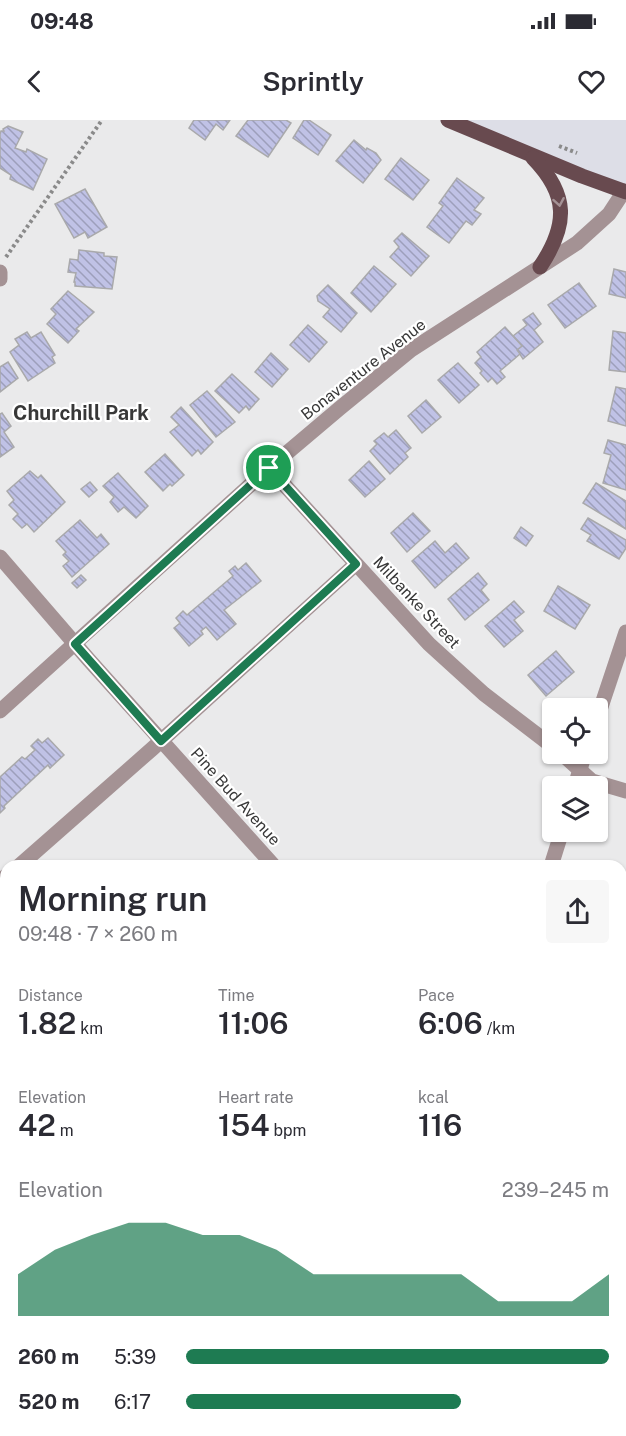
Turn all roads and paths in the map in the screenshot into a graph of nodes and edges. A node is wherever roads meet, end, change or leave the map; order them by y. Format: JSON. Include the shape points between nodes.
{"nodes":[{"id":1,"x":102,"y":120,"type":"edge"},
{"id":2,"x":448,"y":120,"type":"edge"},
{"id":3,"x":529,"y":154,"type":"junction"},
{"id":4,"x":625,"y":190,"type":"edge"},
{"id":5,"x":0,"y":264,"type":"edge"},
{"id":6,"x":540,"y":267,"type":"junction"},
{"id":7,"x":0,"y":272,"type":"edge"},
{"id":8,"x":0,"y":279,"type":"edge"},
{"id":9,"x":269,"y":468,"type":"junction"},
{"id":10,"x":0,"y":557,"type":"edge"},
{"id":11,"x":356,"y":564,"type":"junction"},
{"id":12,"x":626,"y":632,"type":"edge"},
{"id":13,"x":75,"y":644,"type":"junction"},
{"id":14,"x":604,"y":698,"type":"edge"},
{"id":15,"x":0,"y":711,"type":"edge"},
{"id":16,"x":542,"y":739,"type":"edge"},
{"id":17,"x":161,"y":741,"type":"junction"},
{"id":18,"x":574,"y":764,"type":"edge"},
{"id":19,"x":582,"y":764,"type":"edge"},
{"id":20,"x":580,"y":769,"type":"junction"},
{"id":21,"x":578,"y":776,"type":"edge"},
{"id":22,"x":626,"y":791,"type":"edge"},
{"id":23,"x":559,"y":842,"type":"edge"},
{"id":24,"x":26,"y":860,"type":"edge"},
{"id":25,"x":269,"y":860,"type":"edge"},
{"id":26,"x":553,"y":860,"type":"edge"}],
"edges":[{"from":1,"to":5,"type":"path"},
{"from":2,"to":3,"type":"main road"},
{"from":3,"to":4,"type":"main road"},
{"from":3,"to":6,"type":"main road","one_way":true,"via":[[557,189],[562,217],[552,249]]},
{"from":4,"to":6,"type":"street","name":"Bonaventure Avenue","via":[[600,224]]},
{"from":6,"to":9,"type":"street","name":"Bonaventure Avenue","via":[[411,350]]},
{"from":7,"to":8,"type":"street"},
{"from":9,"to":11,"type":"street","name":"Milbanke Street"},
{"from":9,"to":13,"type":"street","name":"Bonaventure Avenue"},
{"from":10,"to":13,"type":"street","name":"Pine Bud Avenue"},
{"from":11,"to":16,"type":"street","name":"Milbanke Street","via":[[445,660]]},
{"from":11,"to":17,"type":"street"},
{"from":12,"to":14,"type":"street"},
{"from":13,"to":15,"type":"street","name":"Bonaventure Avenue"},
{"from":13,"to":17,"type":"street","name":"Pine Bud Avenue"},
{"from":17,"to":24,"type":"street"},
{"from":17,"to":25,"type":"street","name":"Pine Bud Avenue"},
{"from":18,"to":20,"type":"street"},
{"from":19,"to":20,"type":"street"},
{"from":20,"to":21,"type":"street"},
{"from":20,"to":22,"type":"street","via":[[592,781]]},
{"from":23,"to":26,"type":"street"}]}
